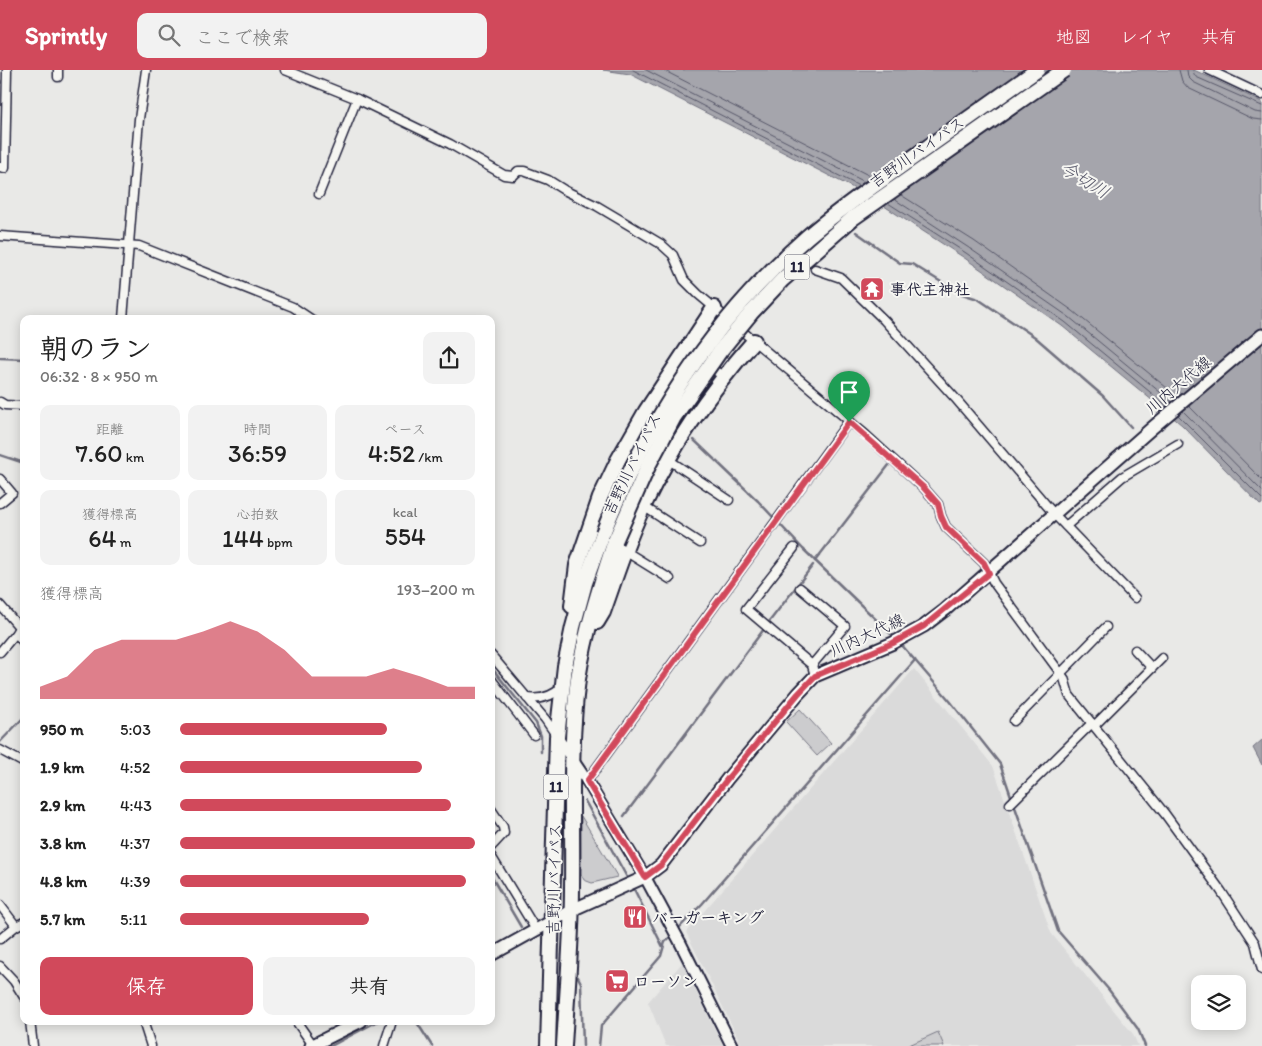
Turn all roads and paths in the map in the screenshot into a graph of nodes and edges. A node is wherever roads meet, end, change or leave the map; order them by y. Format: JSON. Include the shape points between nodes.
{"nodes":[{"id":1,"x":7,"y":70,"type":"edge"},
{"id":2,"x":146,"y":70,"type":"edge"},
{"id":3,"x":285,"y":70,"type":"edge"},
{"id":4,"x":1037,"y":70,"type":"edge"},
{"id":5,"x":1064,"y":70,"type":"edge"},
{"id":6,"x":1209,"y":70,"type":"edge"},
{"id":7,"x":1262,"y":95,"type":"edge"},
{"id":8,"x":357,"y":99,"type":"junction"},
{"id":9,"x":0,"y":167,"type":"edge"},
{"id":10,"x":319,"y":194,"type":"dead end"},
{"id":11,"x":0,"y":236,"type":"edge"},
{"id":12,"x":130,"y":245,"type":"junction"},
{"id":13,"x":815,"y":269,"type":"dead end"},
{"id":14,"x":714,"y":308,"type":"junction"},
{"id":15,"x":124,"y":315,"type":"edge"},
{"id":16,"x":305,"y":315,"type":"edge"},
{"id":17,"x":1262,"y":335,"type":"edge"},
{"id":18,"x":754,"y":341,"type":"junction"},
{"id":19,"x":686,"y":349,"type":"junction"},
{"id":20,"x":724,"y":377,"type":"junction"},
{"id":21,"x":0,"y":402,"type":"edge"},
{"id":22,"x":20,"y":406,"type":"edge"},
{"id":23,"x":849,"y":422,"type":"junction"},
{"id":24,"x":1178,"y":444,"type":"dead end"},
{"id":25,"x":669,"y":460,"type":"junction"},
{"id":26,"x":0,"y":479,"type":"edge"},
{"id":27,"x":729,"y":500,"type":"dead end"},
{"id":28,"x":0,"y":503,"type":"edge"},
{"id":29,"x":643,"y":506,"type":"junction"},
{"id":30,"x":1054,"y":514,"type":"junction"},
{"id":31,"x":1066,"y":526,"type":"junction"},
{"id":32,"x":700,"y":543,"type":"dead end"},
{"id":33,"x":794,"y":548,"type":"dead end"},
{"id":34,"x":625,"y":551,"type":"junction"},
{"id":35,"x":989,"y":573,"type":"junction"},
{"id":36,"x":670,"y":579,"type":"dead end"},
{"id":37,"x":800,"y":588,"type":"dead end"},
{"id":38,"x":1135,"y":598,"type":"dead end"},
{"id":39,"x":0,"y":605,"type":"edge"},
{"id":40,"x":20,"y":625,"type":"edge"},
{"id":41,"x":573,"y":627,"type":"junction"},
{"id":42,"x":1106,"y":627,"type":"dead end"},
{"id":43,"x":17,"y":630,"type":"junction"},
{"id":44,"x":20,"y":636,"type":"edge"},
{"id":45,"x":586,"y":639,"type":"junction"},
{"id":46,"x":1135,"y":650,"type":"dead end"},
{"id":47,"x":0,"y":652,"type":"edge"},
{"id":48,"x":1162,"y":658,"type":"dead end"},
{"id":49,"x":812,"y":665,"type":"junction"},
{"id":50,"x":1152,"y":668,"type":"junction"},
{"id":51,"x":1060,"y":673,"type":"junction"},
{"id":52,"x":495,"y":674,"type":"edge"},
{"id":53,"x":815,"y":676,"type":"junction"},
{"id":54,"x":563,"y":686,"type":"junction"},
{"id":55,"x":528,"y":698,"type":"junction"},
{"id":56,"x":1014,"y":721,"type":"dead end"},
{"id":57,"x":1093,"y":725,"type":"junction"},
{"id":58,"x":534,"y":735,"type":"dead end"},
{"id":59,"x":557,"y":737,"type":"junction"},
{"id":60,"x":0,"y":751,"type":"edge"},
{"id":61,"x":572,"y":760,"type":"junction"},
{"id":62,"x":20,"y":761,"type":"edge"},
{"id":63,"x":587,"y":781,"type":"junction"},
{"id":64,"x":1010,"y":804,"type":"dead end"},
{"id":65,"x":495,"y":814,"type":"edge"},
{"id":66,"x":495,"y":843,"type":"edge"},
{"id":67,"x":495,"y":863,"type":"edge"},
{"id":68,"x":645,"y":877,"type":"junction"},
{"id":69,"x":0,"y":906,"type":"edge"},
{"id":70,"x":572,"y":910,"type":"junction"},
{"id":71,"x":552,"y":922,"type":"junction"},
{"id":72,"x":20,"y":924,"type":"edge"},
{"id":73,"x":16,"y":926,"type":"junction"},
{"id":74,"x":536,"y":930,"type":"junction"},
{"id":75,"x":0,"y":939,"type":"edge"},
{"id":76,"x":495,"y":953,"type":"edge"},
{"id":77,"x":0,"y":966,"type":"edge"},
{"id":78,"x":1262,"y":970,"type":"edge"},
{"id":79,"x":20,"y":991,"type":"edge"},
{"id":80,"x":30,"y":1025,"type":"edge"},
{"id":81,"x":144,"y":1025,"type":"edge"},
{"id":82,"x":299,"y":1025,"type":"edge"},
{"id":83,"x":352,"y":1025,"type":"edge"},
{"id":84,"x":391,"y":1025,"type":"edge"},
{"id":85,"x":33,"y":1046,"type":"edge"},
{"id":86,"x":152,"y":1046,"type":"edge"},
{"id":87,"x":312,"y":1046,"type":"edge"},
{"id":88,"x":384,"y":1046,"type":"edge"},
{"id":89,"x":548,"y":1046,"type":"edge"},
{"id":90,"x":564,"y":1046,"type":"edge"},
{"id":91,"x":732,"y":1046,"type":"edge"}],
"edges":[{"from":1,"to":9,"type":"street","via":[[5,168]]},
{"from":2,"to":12,"type":"street","via":[[139,119]]},
{"from":3,"to":8,"type":"street"},
{"from":4,"to":41,"type":"highway","name":"吉野川バイパス","number":"11","bridge":true,"via":[[844,207],[807,237],[740,304],[702,350],[664,406],[623,484],[585,583]]},
{"from":5,"to":45,"type":"highway","name":"吉野川バイパス","number":"11","bridge":true,"via":[[853,218],[782,280],[751,313],[720,351],[674,418],[640,482],[615,540]]},
{"from":6,"to":7,"type":"street"},
{"from":8,"to":10,"type":"street"},
{"from":8,"to":14,"type":"street","via":[[450,144],[504,175],[513,176],[524,171],[548,180],[643,232],[674,255],[684,280]]},
{"from":11,"to":12,"type":"street"},
{"from":12,"to":15,"type":"street"},
{"from":12,"to":16,"type":"street","via":[[293,307]]},
{"from":13,"to":30,"type":"street","via":[[841,278],[884,320]]},
{"from":14,"to":18,"type":"street"},
{"from":14,"to":19,"type":"highway","number":"11"},
{"from":17,"to":30,"type":"main road","name":"川内大代線"},
{"from":18,"to":20,"type":"highway","number":"11"},
{"from":18,"to":23,"type":"street"},
{"from":19,"to":20,"type":"street"},
{"from":19,"to":41,"type":"highway","number":"11","via":[[646,411],[600,498],[577,565],[571,600]]},
{"from":20,"to":25,"type":"highway","number":"11"},
{"from":21,"to":22,"type":"street"},
{"from":23,"to":35,"type":"street","via":[[924,488],[938,504],[946,527],[984,563]]},
{"from":23,"to":63,"type":"street"},
{"from":24,"to":31,"type":"street","via":[[1122,477]]},
{"from":25,"to":27,"type":"street"},
{"from":25,"to":29,"type":"highway","number":"11"},
{"from":26,"to":28,"type":"street","via":[[12,493]]},
{"from":29,"to":32,"type":"street"},
{"from":29,"to":34,"type":"highway","number":"11"},
{"from":30,"to":31,"type":"street"},
{"from":30,"to":35,"type":"main road","name":"川内大代線"},
{"from":31,"to":38,"type":"street"},
{"from":33,"to":49,"type":"street","via":[[746,609]]},
{"from":34,"to":36,"type":"street"},
{"from":34,"to":45,"type":"highway","number":"11","via":[[603,612]]},
{"from":35,"to":51,"type":"street"},
{"from":35,"to":53,"type":"main road","name":"川内大代線","via":[[924,626]]},
{"from":37,"to":49,"type":"street","via":[[845,626]]},
{"from":39,"to":43,"type":"street"},
{"from":40,"to":43,"type":"street"},
{"from":41,"to":54,"type":"highway","name":"吉野川バイパス","number":"11"},
{"from":42,"to":51,"type":"street"},
{"from":43,"to":44,"type":"street"},
{"from":43,"to":47,"type":"street"},
{"from":45,"to":61,"type":"highway","name":"吉野川バイパス","number":"11","via":[[578,680]]},
{"from":46,"to":50,"type":"street"},
{"from":48,"to":50,"type":"street"},
{"from":49,"to":53,"type":"street"},
{"from":50,"to":57,"type":"street"},
{"from":51,"to":56,"type":"street"},
{"from":51,"to":57,"type":"street","via":[[1069,695]]},
{"from":52,"to":55,"type":"street"},
{"from":52,"to":58,"type":"street"},
{"from":53,"to":68,"type":"main road","name":"川内大代線","via":[[734,771],[661,865]]},
{"from":54,"to":55,"type":"street","via":[[548,697]]},
{"from":54,"to":59,"type":"highway","name":"吉野川バイパス","number":"11"},
{"from":55,"to":59,"type":"street"},
{"from":57,"to":64,"type":"street"},
{"from":57,"to":78,"type":"street","via":[[1165,814],[1221,891],[1255,943]]},
{"from":59,"to":61,"type":"street"},
{"from":59,"to":71,"type":"highway","name":"吉野川バイパス","number":"11"},
{"from":60,"to":62,"type":"street"},
{"from":61,"to":63,"type":"street"},
{"from":61,"to":70,"type":"highway","name":"吉野川バイパス","number":"11"},
{"from":63,"to":68,"type":"street"},
{"from":65,"to":66,"type":"street","via":[[504,833]]},
{"from":67,"to":74,"type":"street"},
{"from":68,"to":70,"type":"main road","name":"川内大代線"},
{"from":68,"to":91,"type":"street"},
{"from":69,"to":73,"type":"street"},
{"from":70,"to":71,"type":"main road","name":"川内大代線"},
{"from":70,"to":90,"type":"highway","name":"吉野川バイパス","number":"11"},
{"from":71,"to":74,"type":"main road","name":"川内大代線"},
{"from":71,"to":89,"type":"highway","name":"吉野川バイパス","number":"11"},
{"from":72,"to":73,"type":"street"},
{"from":73,"to":75,"type":"street"},
{"from":74,"to":76,"type":"main road","name":"川内大代線"},
{"from":77,"to":79,"type":"street"},
{"from":80,"to":85,"type":"street"},
{"from":81,"to":86,"type":"street"},
{"from":82,"to":87,"type":"street"},
{"from":83,"to":87,"type":"main road"},
{"from":84,"to":88,"type":"street"}]}
